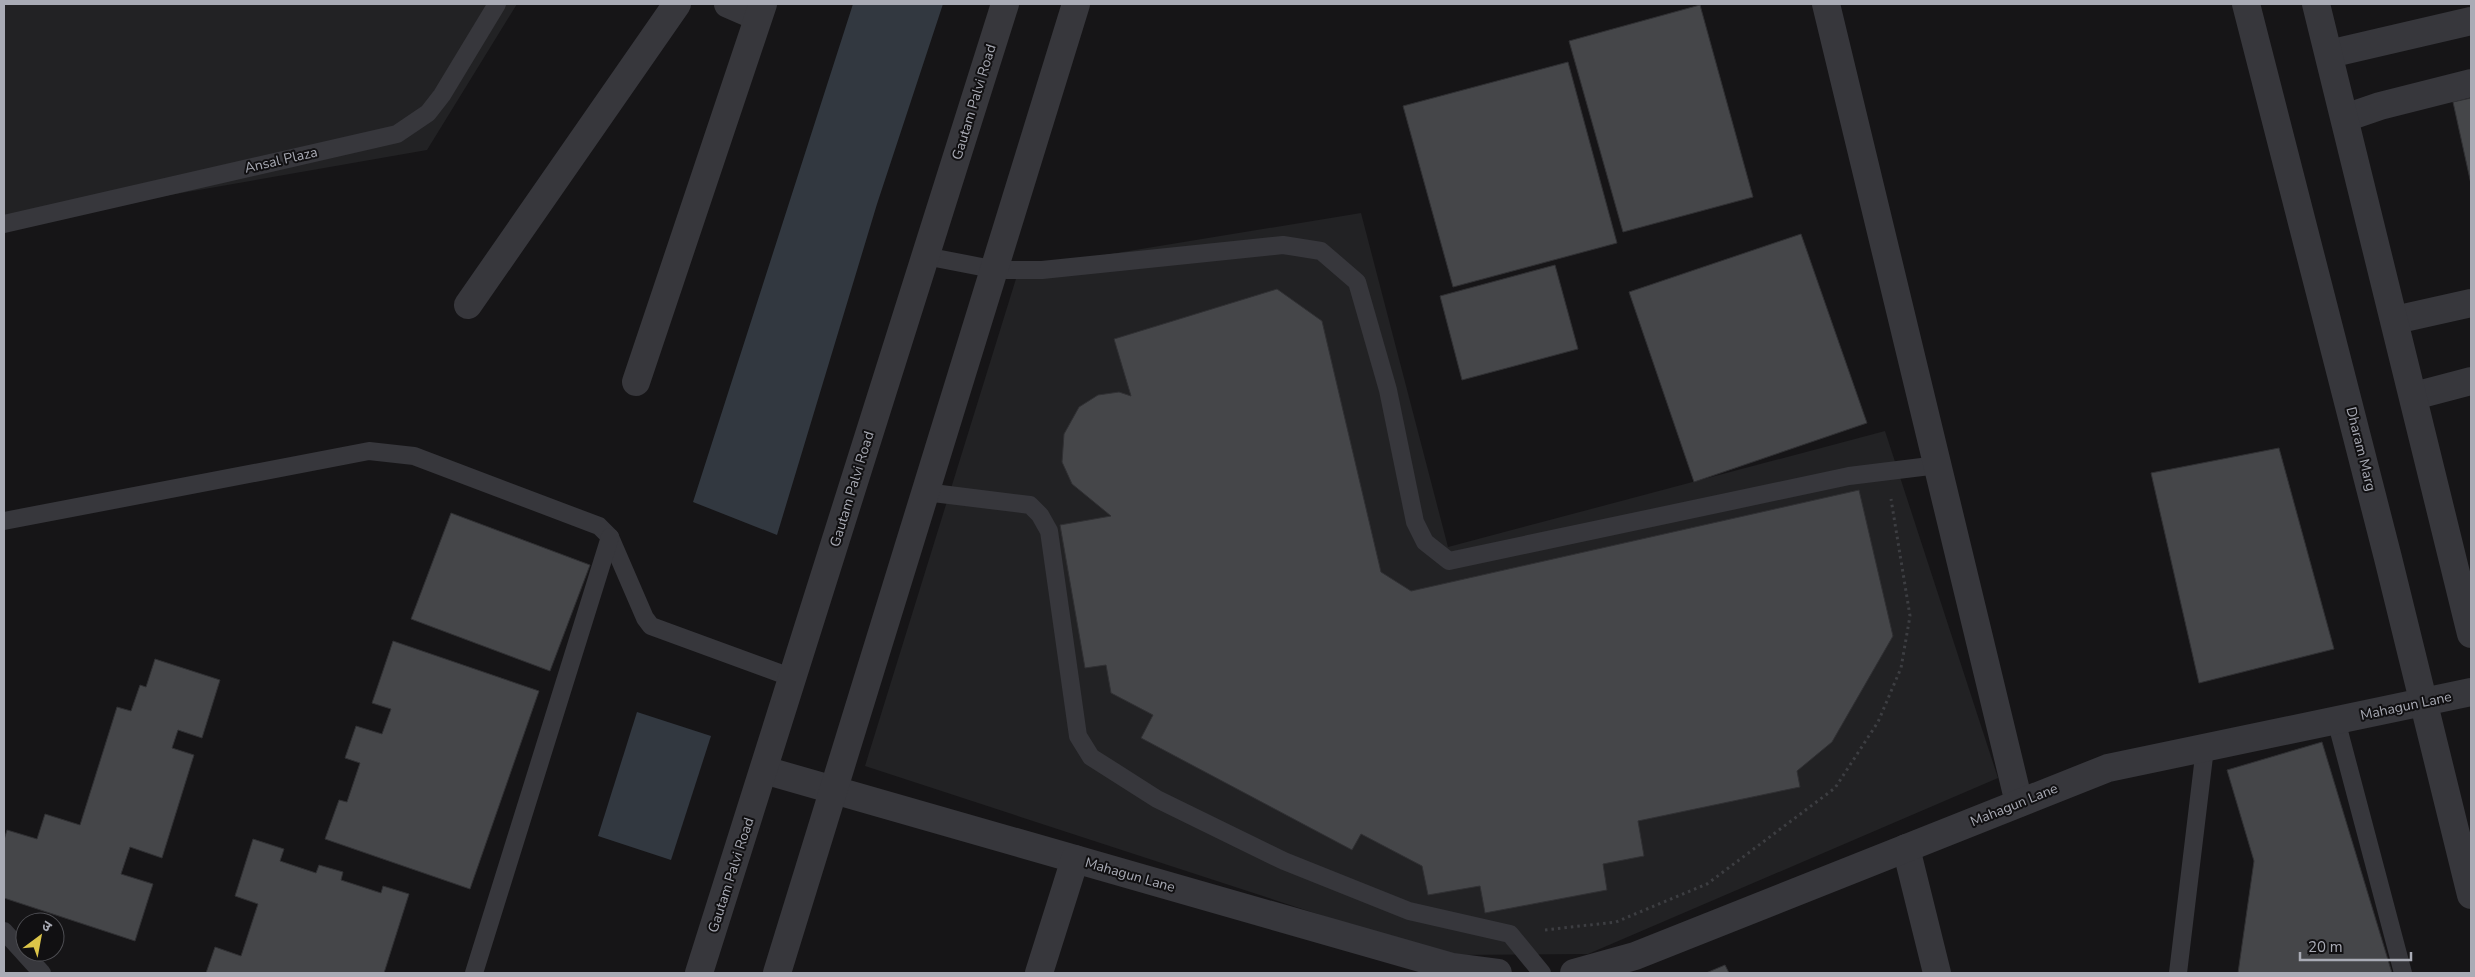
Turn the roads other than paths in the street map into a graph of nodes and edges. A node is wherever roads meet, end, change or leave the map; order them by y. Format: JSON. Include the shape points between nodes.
{"nodes":[{"id":1,"x":497,"y":4,"type":"edge"},
{"id":2,"x":677,"y":4,"type":"edge"},
{"id":3,"x":728,"y":4,"type":"edge"},
{"id":4,"x":1005,"y":4,"type":"edge"},
{"id":5,"x":1076,"y":4,"type":"edge"},
{"id":6,"x":1826,"y":4,"type":"edge"},
{"id":7,"x":2246,"y":4,"type":"edge"},
{"id":8,"x":2316,"y":4,"type":"edge"},
{"id":9,"x":760,"y":10,"type":"edge"},
{"id":10,"x":2471,"y":21,"type":"edge"},
{"id":11,"x":2329,"y":54,"type":"junction"},
{"id":12,"x":2471,"y":83,"type":"edge"},
{"id":13,"x":2345,"y":118,"type":"junction"},
{"id":14,"x":4,"y":224,"type":"edge"},
{"id":15,"x":925,"y":256,"type":"junction"},
{"id":16,"x":996,"y":270,"type":"junction"},
{"id":17,"x":2471,"y":303,"type":"edge"},
{"id":18,"x":468,"y":305,"type":"dead end"},
{"id":19,"x":2395,"y":320,"type":"junction"},
{"id":20,"x":2471,"y":381,"type":"edge"},
{"id":21,"x":636,"y":382,"type":"dead end"},
{"id":22,"x":2414,"y":396,"type":"junction"},
{"id":23,"x":1938,"y":465,"type":"junction"},
{"id":24,"x":925,"y":492,"type":"junction"},
{"id":25,"x":4,"y":521,"type":"edge"},
{"id":26,"x":610,"y":537,"type":"junction"},
{"id":27,"x":2471,"y":634,"type":"edge"},
{"id":28,"x":793,"y":678,"type":"junction"},
{"id":29,"x":2471,"y":692,"type":"edge"},
{"id":30,"x":2424,"y":702,"type":"junction"},
{"id":31,"x":2336,"y":720,"type":"junction"},
{"id":32,"x":2205,"y":748,"type":"junction"},
{"id":33,"x":764,"y":770,"type":"junction"},
{"id":34,"x":833,"y":790,"type":"junction"},
{"id":35,"x":2019,"y":802,"type":"junction"},
{"id":36,"x":1906,"y":848,"type":"junction"},
{"id":37,"x":1075,"y":859,"type":"junction"},
{"id":38,"x":2471,"y":895,"type":"edge"},
{"id":39,"x":4,"y":931,"type":"edge"},
{"id":40,"x":42,"y":973,"type":"edge"},
{"id":41,"x":474,"y":973,"type":"edge"},
{"id":42,"x":699,"y":973,"type":"edge"},
{"id":43,"x":777,"y":973,"type":"edge"},
{"id":44,"x":1039,"y":973,"type":"edge"},
{"id":45,"x":1498,"y":973,"type":"edge"},
{"id":46,"x":1542,"y":973,"type":"edge"},
{"id":47,"x":1574,"y":973,"type":"edge"},
{"id":48,"x":1937,"y":973,"type":"edge"},
{"id":49,"x":2178,"y":973,"type":"edge"},
{"id":50,"x":2403,"y":973,"type":"edge"}],
"edges":[{"from":1,"to":14,"type":"lane","name":"Ansal Plaza","via":[[442,95],[428,113],[397,134]]},
{"from":2,"to":18,"type":"street"},
{"from":3,"to":9,"type":"street"},
{"from":4,"to":15,"type":"street","name":"Gautam Palvi Road"},
{"from":5,"to":16,"type":"street"},
{"from":6,"to":23,"type":"street"},
{"from":7,"to":30,"type":"street","name":"Dharam Marg"},
{"from":8,"to":11,"type":"street"},
{"from":9,"to":21,"type":"street"},
{"from":10,"to":11,"type":"street"},
{"from":11,"to":13,"type":"street"},
{"from":12,"to":13,"type":"street"},
{"from":13,"to":19,"type":"street"},
{"from":15,"to":16,"type":"lane"},
{"from":15,"to":28,"type":"street","name":"Gautam Palvi Road"},
{"from":16,"to":23,"type":"lane","via":[[1042,270],[1283,245],[1321,252],[1357,282],[1388,390],[1415,522],[1425,542],[1449,561],[1848,476]]},
{"from":16,"to":24,"type":"street"},
{"from":17,"to":19,"type":"street"},
{"from":19,"to":22,"type":"street"},
{"from":20,"to":22,"type":"street"},
{"from":22,"to":27,"type":"street"},
{"from":23,"to":35,"type":"street"},
{"from":24,"to":34,"type":"street"},
{"from":24,"to":46,"type":"lane","via":[[1030,505],[1040,515],[1049,531],[1078,736],[1091,757],[1157,799],[1284,861],[1409,911],[1510,934]]},
{"from":25,"to":26,"type":"lane","via":[[369,451],[414,456],[454,470],[599,526]]},
{"from":26,"to":28,"type":"lane","via":[[651,626]]},
{"from":26,"to":41,"type":"lane"},
{"from":28,"to":33,"type":"street","name":"Gautam Palvi Road"},
{"from":29,"to":30,"type":"street","name":"Mahagun Lane"},
{"from":30,"to":31,"type":"street","name":"Mahagun Lane"},
{"from":30,"to":38,"type":"street","name":"Dharam Marg"},
{"from":31,"to":32,"type":"street","name":"Mahagun Lane"},
{"from":31,"to":50,"type":"lane"},
{"from":32,"to":35,"type":"street","name":"Mahagun Lane","via":[[2108,768]]},
{"from":32,"to":49,"type":"lane"},
{"from":33,"to":34,"type":"street","name":"Mahagun Lane"},
{"from":33,"to":42,"type":"street","name":"Gautam Palvi Road"},
{"from":34,"to":37,"type":"street","name":"Mahagun Lane"},
{"from":34,"to":43,"type":"street"},
{"from":35,"to":36,"type":"street","name":"Mahagun Lane"},
{"from":36,"to":47,"type":"street","name":"Mahagun Lane","via":[[1634,956]]},
{"from":36,"to":48,"type":"street"},
{"from":37,"to":44,"type":"street"},
{"from":37,"to":45,"type":"street","name":"Mahagun Lane","via":[[1452,966]]},
{"from":39,"to":40,"type":"lane"}]}
